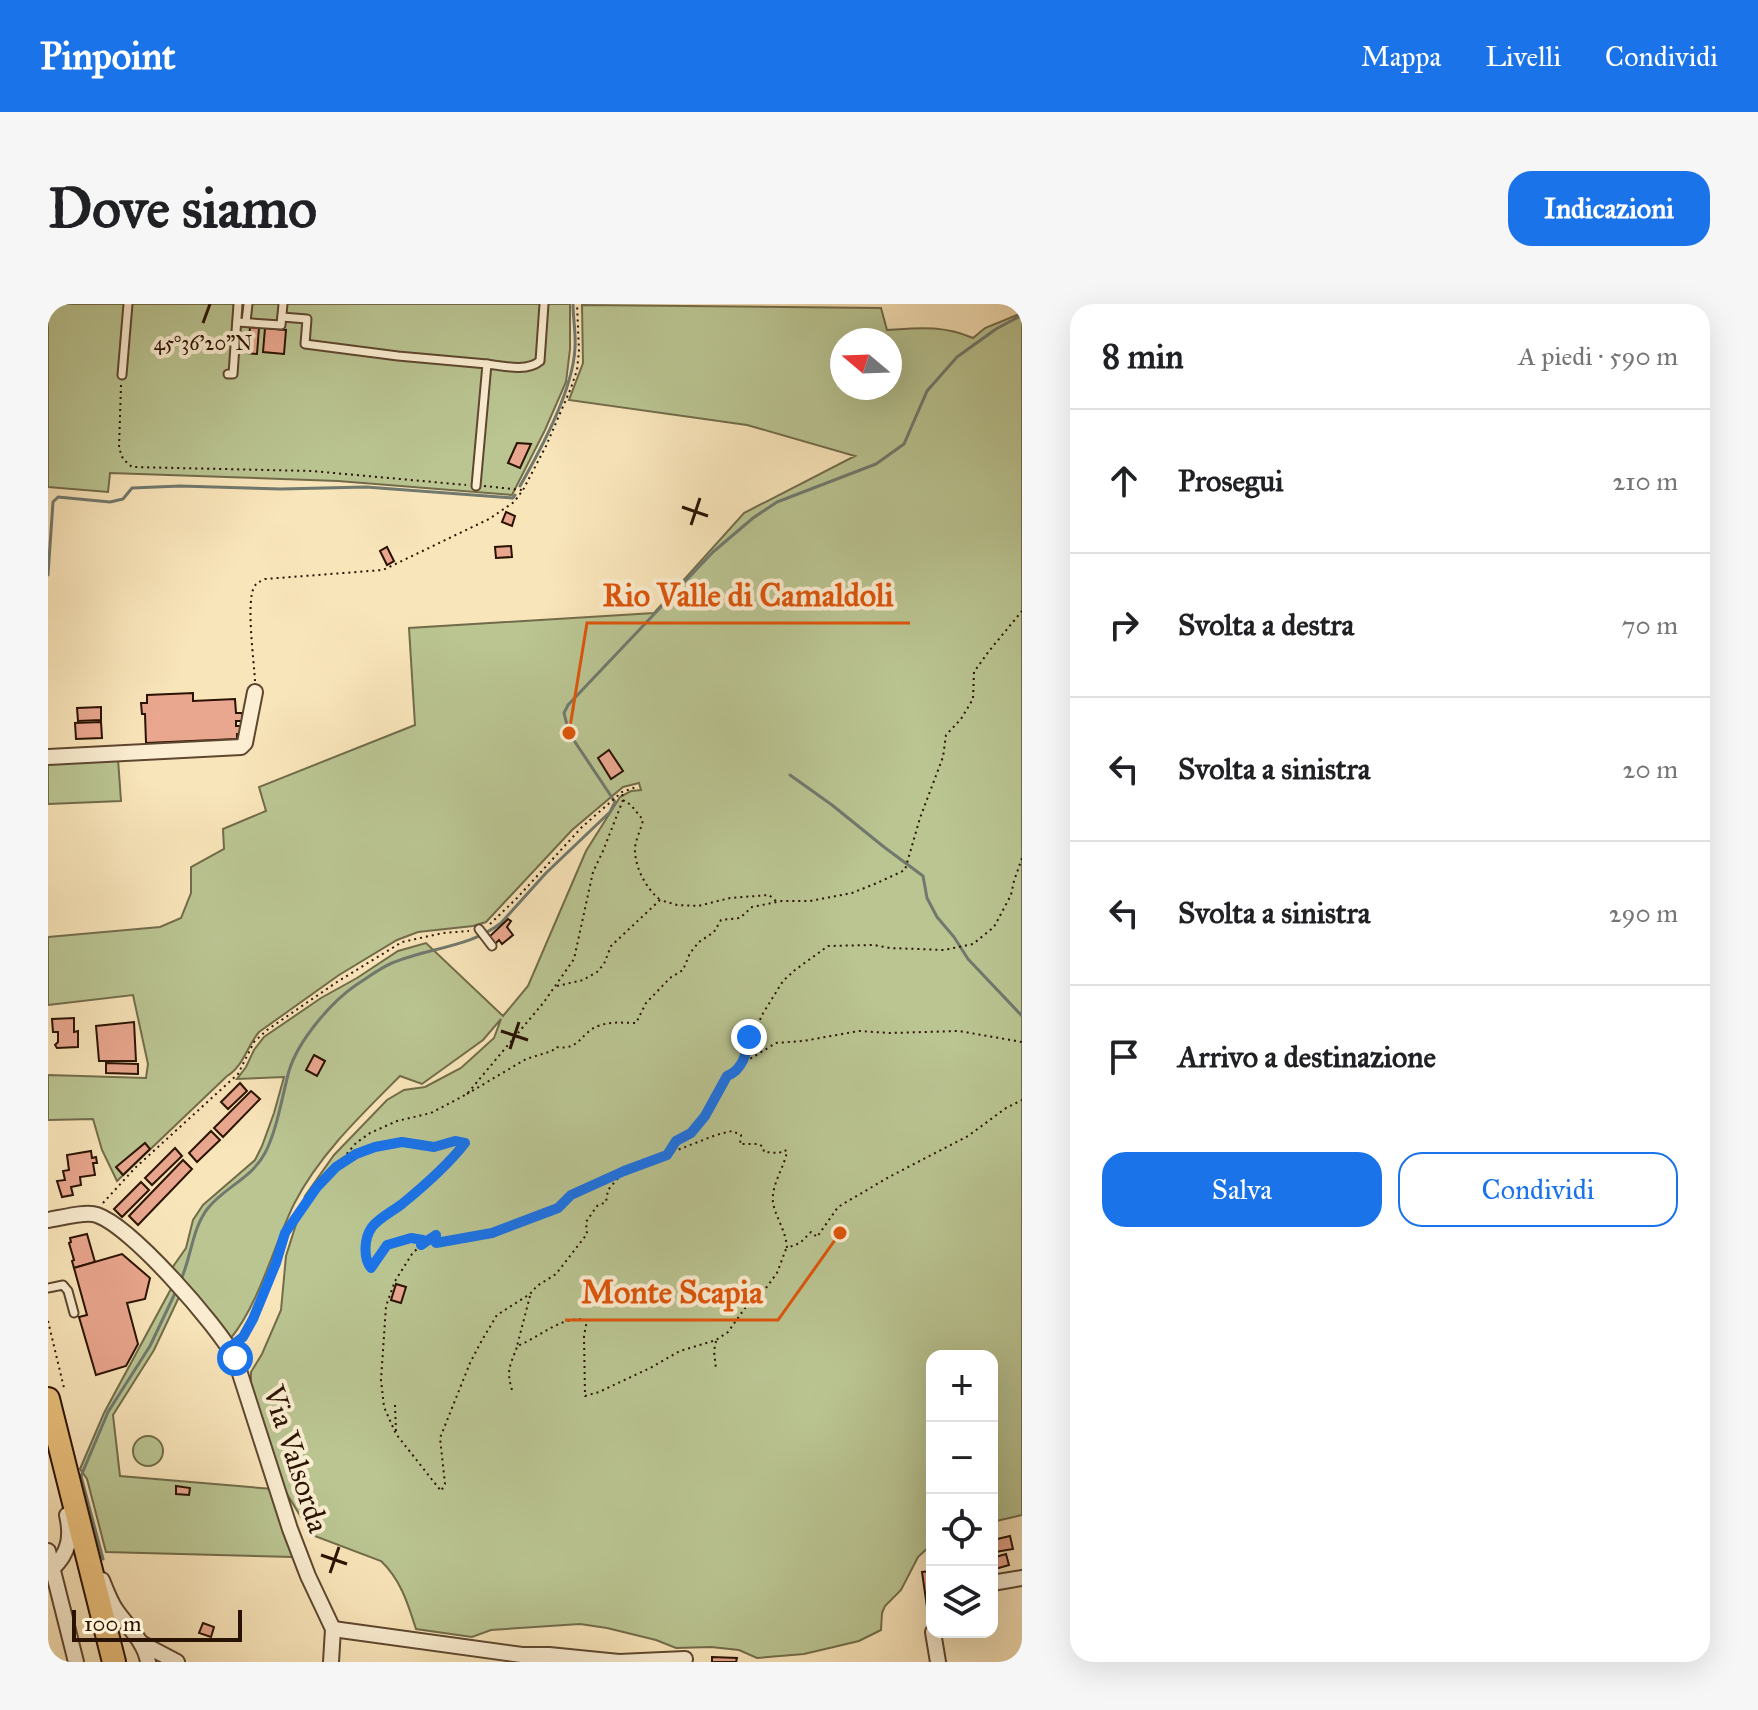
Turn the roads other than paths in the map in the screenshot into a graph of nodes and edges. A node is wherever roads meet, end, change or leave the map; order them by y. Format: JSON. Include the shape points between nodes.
{"nodes":[{"id":1,"x":238,"y":304,"type":"edge"},
{"id":2,"x":248,"y":304,"type":"edge"},
{"id":3,"x":283,"y":304,"type":"edge"},
{"id":4,"x":544,"y":304,"type":"edge"},
{"id":5,"x":129,"y":309,"type":"edge"},
{"id":6,"x":282,"y":317,"type":"junction"},
{"id":7,"x":238,"y":320,"type":"junction"},
{"id":8,"x":487,"y":364,"type":"junction"},
{"id":9,"x":228,"y":374,"type":"dead end"},
{"id":10,"x":122,"y":375,"type":"dead end"},
{"id":11,"x":476,"y":486,"type":"road end"},
{"id":12,"x":255,"y":692,"type":"dead end"},
{"id":13,"x":48,"y":757,"type":"edge"},
{"id":14,"x":479,"y":929,"type":"road end"},
{"id":15,"x":492,"y":946,"type":"dead end"},
{"id":16,"x":48,"y":1220,"type":"edge"},
{"id":17,"x":48,"y":1288,"type":"edge"},
{"id":18,"x":74,"y":1313,"type":"dead end"},
{"id":19,"x":56,"y":1393,"type":"edge"},
{"id":20,"x":59,"y":1444,"type":"junction"},
{"id":21,"x":83,"y":1535,"type":"junction"},
{"id":22,"x":48,"y":1551,"type":"edge"},
{"id":23,"x":52,"y":1577,"type":"edge"},
{"id":24,"x":1022,"y":1578,"type":"edge"},
{"id":25,"x":998,"y":1582,"type":"edge"},
{"id":26,"x":333,"y":1629,"type":"junction"},
{"id":27,"x":934,"y":1638,"type":"edge"},
{"id":28,"x":141,"y":1643,"type":"junction"},
{"id":29,"x":685,"y":1659,"type":"dead end"},
{"id":30,"x":76,"y":1662,"type":"edge"},
{"id":31,"x":114,"y":1662,"type":"edge"},
{"id":32,"x":148,"y":1662,"type":"edge"},
{"id":33,"x":177,"y":1662,"type":"edge"},
{"id":34,"x":331,"y":1662,"type":"edge"},
{"id":35,"x":938,"y":1662,"type":"edge"}],
"edges":[{"from":1,"to":7,"type":"lane"},
{"from":2,"to":7,"type":"lane"},
{"from":3,"to":6,"type":"lane"},
{"from":4,"to":8,"type":"lane","via":[[540,361],[527,367]]},
{"from":5,"to":10,"type":"lane"},
{"from":6,"to":7,"type":"lane","via":[[281,325]]},
{"from":6,"to":8,"type":"lane","via":[[307,319],[305,344]]},
{"from":7,"to":9,"type":"lane","via":[[233,374]]},
{"from":8,"to":11,"type":"lane"},
{"from":12,"to":13,"type":"street","via":[[245,743],[236,748]]},
{"from":14,"to":15,"type":"lane"},
{"from":16,"to":26,"type":"street","name":"Via Valsorda","via":[[95,1214],[124,1232],[164,1270],[229,1348],[308,1576]]},
{"from":17,"to":18,"type":"lane","via":[[63,1285]]},
{"from":19,"to":20,"type":"main road"},
{"from":20,"to":21,"type":"main road"},
{"from":20,"to":23,"type":"street","via":[[58,1471],[70,1528],[65,1557]]},
{"from":21,"to":28,"type":"street","via":[[113,1607]]},
{"from":21,"to":31,"type":"main road"},
{"from":22,"to":23,"type":"street"},
{"from":23,"to":30,"type":"street"},
{"from":24,"to":25,"type":"street"},
{"from":26,"to":29,"type":"street","via":[[522,1655],[619,1662]]},
{"from":26,"to":34,"type":"street","name":"Via Valsorda"},
{"from":27,"to":35,"type":"street"},
{"from":28,"to":32,"type":"street"},
{"from":28,"to":33,"type":"street"}]}
